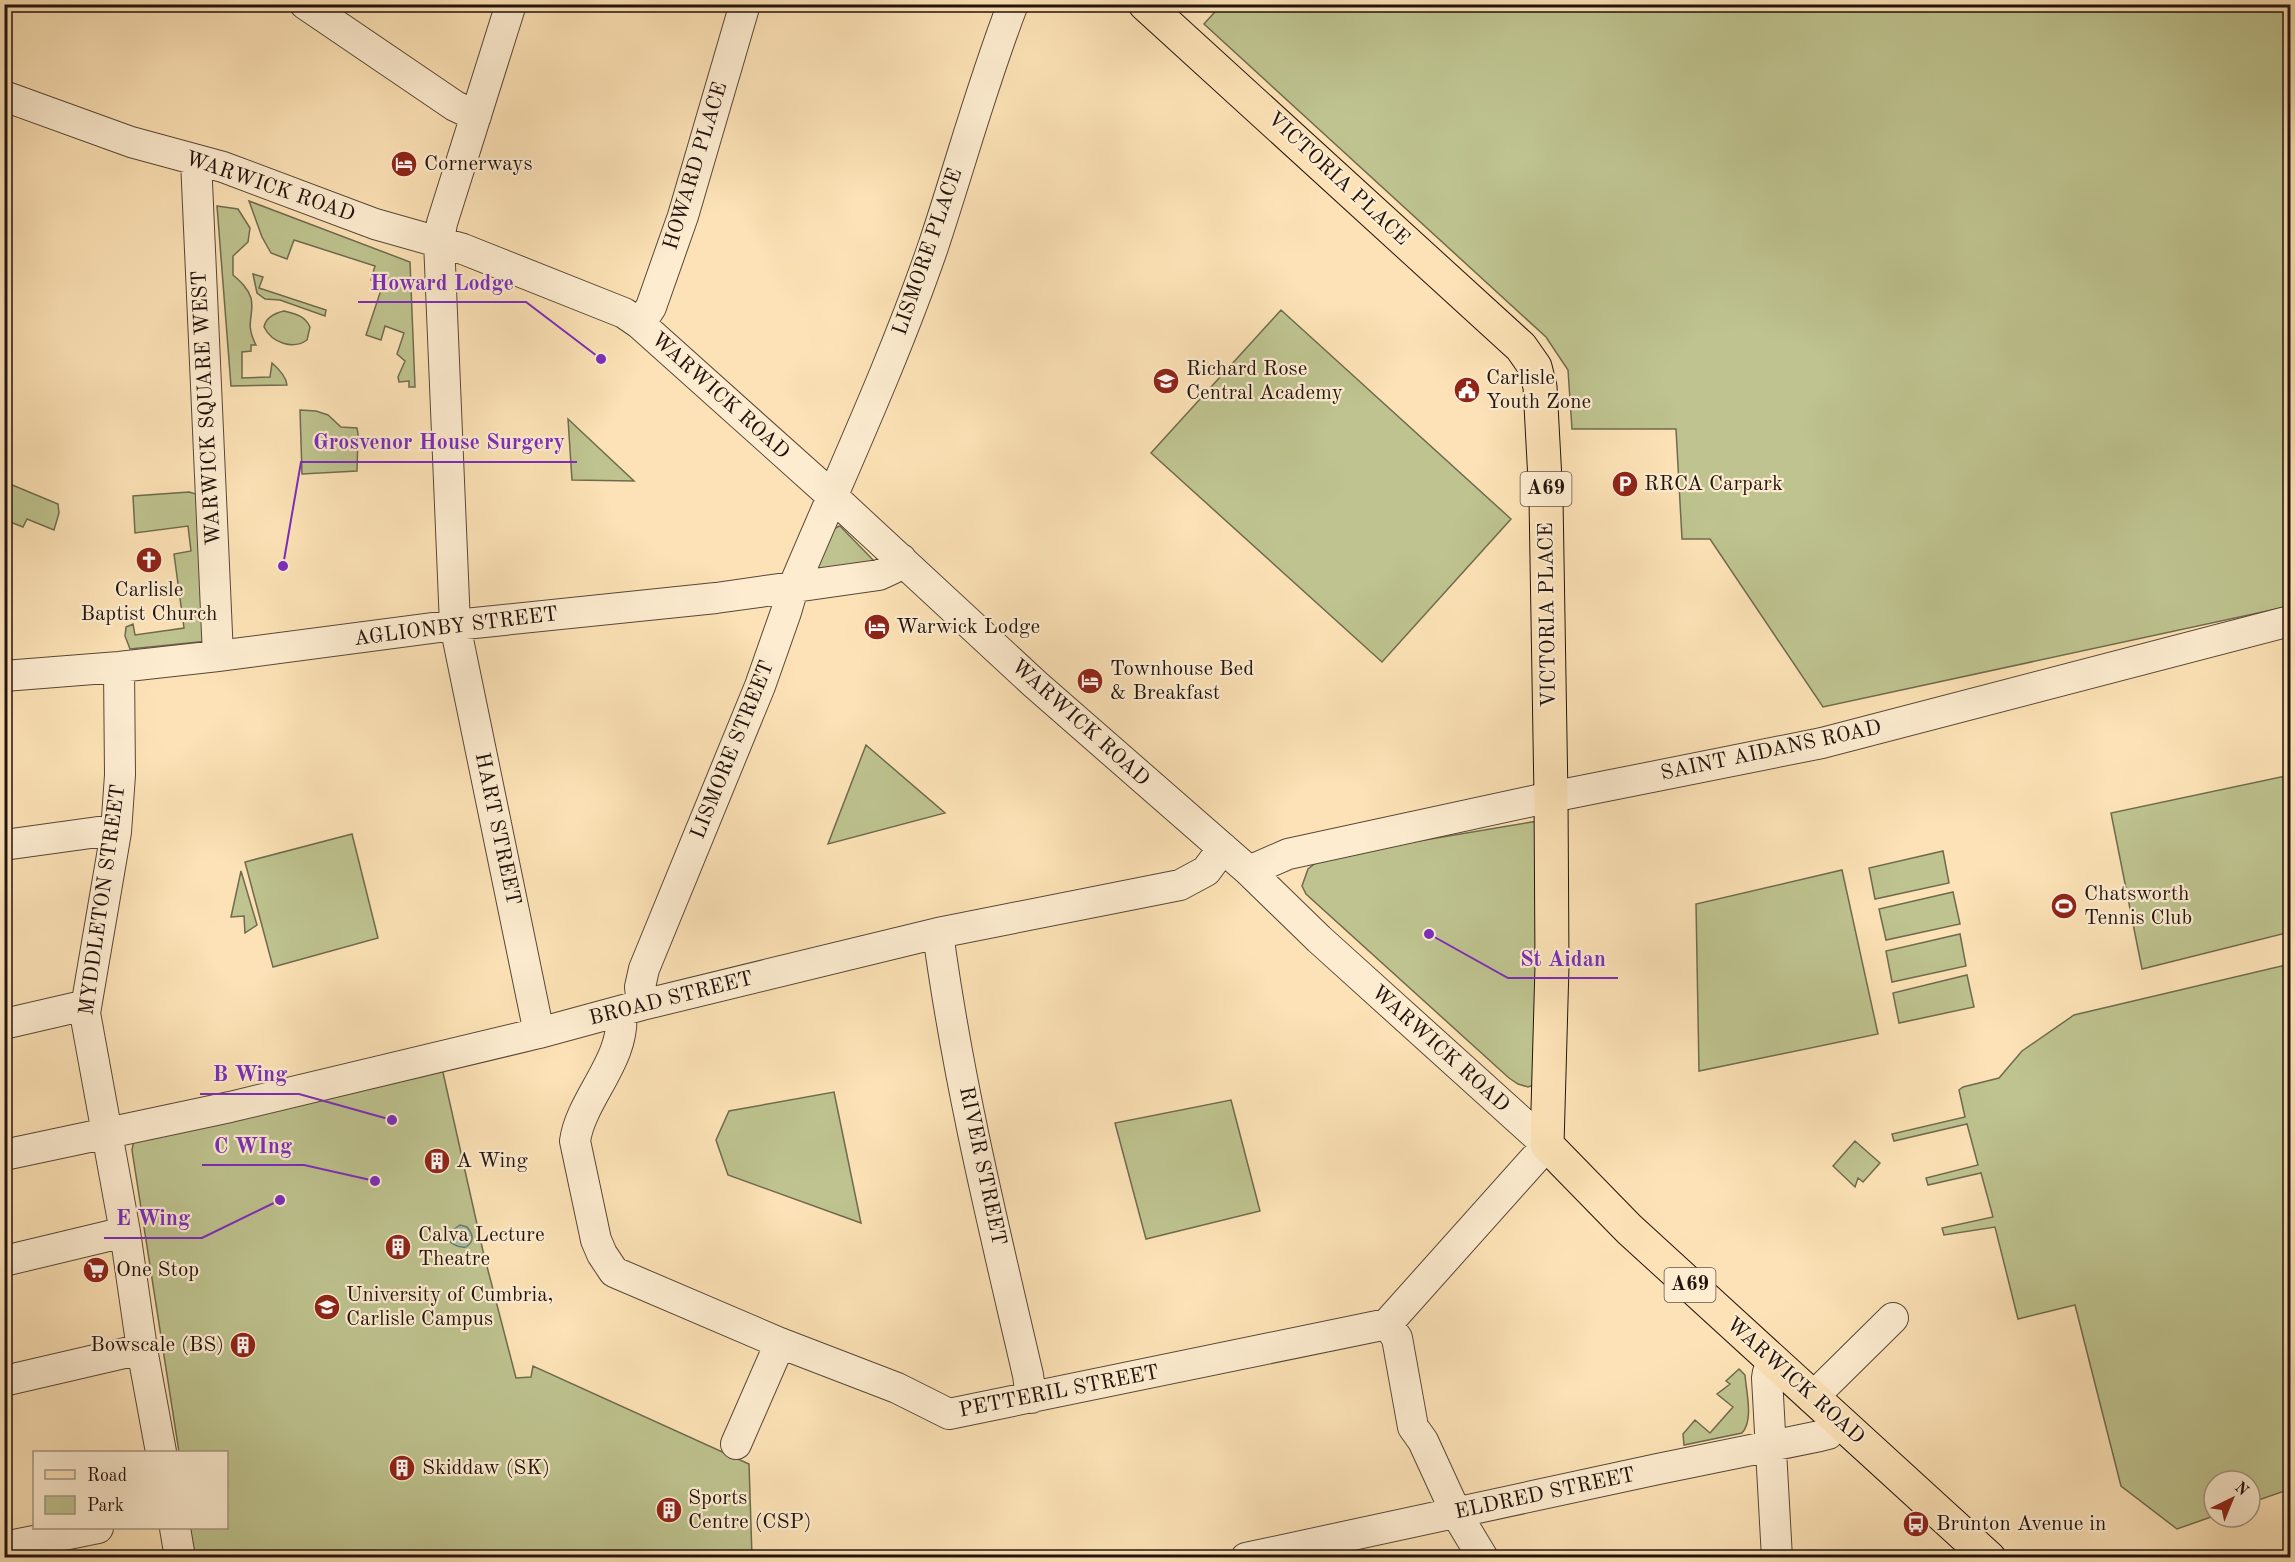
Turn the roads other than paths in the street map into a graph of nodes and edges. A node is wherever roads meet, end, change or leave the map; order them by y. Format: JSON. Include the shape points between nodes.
{"nodes":[{"id":1,"x":305,"y":4,"type":"edge"},
{"id":2,"x":511,"y":4,"type":"edge"},
{"id":3,"x":745,"y":4,"type":"edge"},
{"id":4,"x":1013,"y":4,"type":"edge"},
{"id":5,"x":1145,"y":4,"type":"edge"},
{"id":6,"x":4,"y":96,"type":"edge"},
{"id":7,"x":476,"y":116,"type":"junction"},
{"id":8,"x":196,"y":160,"type":"junction"},
{"id":9,"x":439,"y":241,"type":"junction"},
{"id":10,"x":640,"y":324,"type":"junction"},
{"id":11,"x":832,"y":496,"type":"junction"},
{"id":12,"x":901,"y":559,"type":"junction"},
{"id":13,"x":793,"y":588,"type":"junction"},
{"id":14,"x":2290,"y":621,"type":"edge"},
{"id":15,"x":455,"y":626,"type":"junction"},
{"id":16,"x":218,"y":656,"type":"junction"},
{"id":17,"x":119,"y":667,"type":"junction"},
{"id":18,"x":4,"y":676,"type":"edge"},
{"id":19,"x":1551,"y":797,"type":"junction"},
{"id":20,"x":116,"y":832,"type":"junction"},
{"id":21,"x":4,"y":845,"type":"edge"},
{"id":22,"x":1222,"y":848,"type":"junction"},
{"id":23,"x":1249,"y":872,"type":"junction"},
{"id":24,"x":938,"y":933,"type":"junction"},
{"id":25,"x":86,"y":1005,"type":"junction"},
{"id":26,"x":631,"y":1008,"type":"junction"},
{"id":27,"x":4,"y":1024,"type":"edge"},
{"id":28,"x":539,"y":1033,"type":"junction"},
{"id":29,"x":107,"y":1131,"type":"junction"},
{"id":30,"x":1547,"y":1145,"type":"junction"},
{"id":31,"x":4,"y":1155,"type":"edge"},
{"id":32,"x":125,"y":1232,"type":"junction"},
{"id":33,"x":4,"y":1261,"type":"edge"},
{"id":34,"x":1893,"y":1318,"type":"dead end"},
{"id":35,"x":1387,"y":1324,"type":"junction"},
{"id":36,"x":780,"y":1343,"type":"junction"},
{"id":37,"x":142,"y":1349,"type":"junction"},
{"id":38,"x":1775,"y":1364,"type":"junction"},
{"id":39,"x":4,"y":1382,"type":"edge"},
{"id":40,"x":1030,"y":1398,"type":"junction"},
{"id":41,"x":1812,"y":1398,"type":"junction"},
{"id":42,"x":1838,"y":1421,"type":"junction"},
{"id":43,"x":736,"y":1444,"type":"dead end"},
{"id":44,"x":1772,"y":1447,"type":"junction"},
{"id":45,"x":161,"y":1451,"type":"edge"},
{"id":46,"x":1456,"y":1513,"type":"junction"},
{"id":47,"x":88,"y":1529,"type":"edge"},
{"id":48,"x":175,"y":1529,"type":"edge"},
{"id":49,"x":4,"y":1546,"type":"edge"},
{"id":50,"x":180,"y":1557,"type":"edge"},
{"id":51,"x":1246,"y":1557,"type":"edge"},
{"id":52,"x":1483,"y":1557,"type":"edge"},
{"id":53,"x":1777,"y":1557,"type":"edge"},
{"id":54,"x":1989,"y":1557,"type":"edge"}],
"edges":[{"from":1,"to":7,"type":"street","via":[[455,106]]},
{"from":2,"to":7,"type":"street","name":"HART STREET"},
{"from":3,"to":10,"type":"street","name":"HOWARD PLACE","via":[[683,216],[651,306]]},
{"from":4,"to":11,"type":"street","name":"LISMORE PLACE","via":[[933,247],[884,377]]},
{"from":5,"to":19,"type":"main road","name":"VICTORIA PLACE","number":"A69","via":[[1512,339],[1535,367],[1540,387],[1545,469]]},
{"from":6,"to":8,"type":"street","name":"WARWICK ROAD","via":[[131,142]]},
{"from":7,"to":9,"type":"street","name":"HART STREET"},
{"from":8,"to":9,"type":"street","name":"WARWICK ROAD","via":[[375,224]]},
{"from":8,"to":16,"type":"street","name":"WARWICK SQUARE WEST"},
{"from":9,"to":10,"type":"street","name":"WARWICK ROAD","via":[[612,308]]},
{"from":9,"to":15,"type":"street","name":"HART STREET"},
{"from":10,"to":11,"type":"street","name":"WARWICK ROAD"},
{"from":11,"to":12,"type":"street","name":"WARWICK ROAD"},
{"from":11,"to":13,"type":"street","name":"LISMORE STREET"},
{"from":12,"to":13,"type":"street","name":"AGLIONBY STREET","via":[[879,575]]},
{"from":12,"to":22,"type":"street","name":"WARWICK ROAD","via":[[1035,684]]},
{"from":13,"to":15,"type":"street","name":"AGLIONBY STREET"},
{"from":13,"to":26,"type":"street","name":"LISMORE STREET","via":[[759,686]]},
{"from":14,"to":19,"type":"street","name":"SAINT AIDANS ROAD","via":[[1822,743]]},
{"from":15,"to":16,"type":"street","name":"AGLIONBY STREET"},
{"from":15,"to":28,"type":"street","name":"HART STREET"},
{"from":16,"to":17,"type":"street","name":"AGLIONBY STREET"},
{"from":17,"to":18,"type":"street","name":"AGLIONBY STREET"},
{"from":17,"to":20,"type":"street","name":"MYDDLETON STREET"},
{"from":19,"to":23,"type":"street","name":"SAINT AIDANS ROAD","via":[[1288,854]]},
{"from":19,"to":30,"type":"main road","name":"VICTORIA PLACE","number":"A69"},
{"from":20,"to":21,"type":"street"},
{"from":20,"to":25,"type":"street","name":"MYDDLETON STREET"},
{"from":22,"to":23,"type":"street","name":"WARWICK ROAD"},
{"from":22,"to":24,"type":"street","name":"BROAD STREET","via":[[1206,871],[1180,885]]},
{"from":23,"to":30,"type":"street","name":"WARWICK ROAD"},
{"from":24,"to":26,"type":"street","name":"BROAD STREET"},
{"from":24,"to":40,"type":"street","name":"RIVER STREET","via":[[957,1047]]},
{"from":25,"to":27,"type":"street"},
{"from":25,"to":29,"type":"street","name":"MYDDLETON STREET"},
{"from":26,"to":28,"type":"street","name":"BROAD STREET"},
{"from":26,"to":36,"type":"street","name":"PETTERIL STREET","via":[[601,1083],[576,1129],[575,1141],[602,1254],[614,1272],[627,1279]]},
{"from":28,"to":29,"type":"street","name":"BROAD STREET","via":[[219,1109]]},
{"from":29,"to":31,"type":"street","name":"BROAD STREET"},
{"from":29,"to":32,"type":"street","name":"MYDDLETON STREET"},
{"from":30,"to":35,"type":"street"},
{"from":30,"to":38,"type":"main road","name":"WARWICK ROAD","number":"A69","via":[[1629,1229]]},
{"from":32,"to":33,"type":"street"},
{"from":32,"to":37,"type":"street","name":"MYDDLETON STREET"},
{"from":34,"to":41,"type":"street"},
{"from":35,"to":40,"type":"street","name":"PETTERIL STREET"},
{"from":35,"to":46,"type":"street","via":[[1397,1338],[1413,1427]]},
{"from":36,"to":40,"type":"street","name":"PETTERIL STREET","via":[[897,1388],[949,1414]]},
{"from":36,"to":43,"type":"street"},
{"from":37,"to":39,"type":"street"},
{"from":37,"to":45,"type":"street","name":"MYDDLETON STREET"},
{"from":38,"to":41,"type":"main road","name":"WARWICK ROAD","number":"A69"},
{"from":38,"to":44,"type":"street","via":[[1767,1378]]},
{"from":41,"to":42,"type":"main road","name":"WARWICK ROAD","number":"A69"},
{"from":42,"to":44,"type":"street","name":"ELDRED STREET","via":[[1828,1434]]},
{"from":42,"to":54,"type":"main road","name":"WARWICK ROAD","number":"A69"},
{"from":44,"to":46,"type":"street","name":"ELDRED STREET"},
{"from":44,"to":53,"type":"street"},
{"from":46,"to":51,"type":"street","name":"ELDRED STREET"},
{"from":46,"to":52,"type":"street"},
{"from":47,"to":49,"type":"street"},
{"from":48,"to":50,"type":"street"}]}
